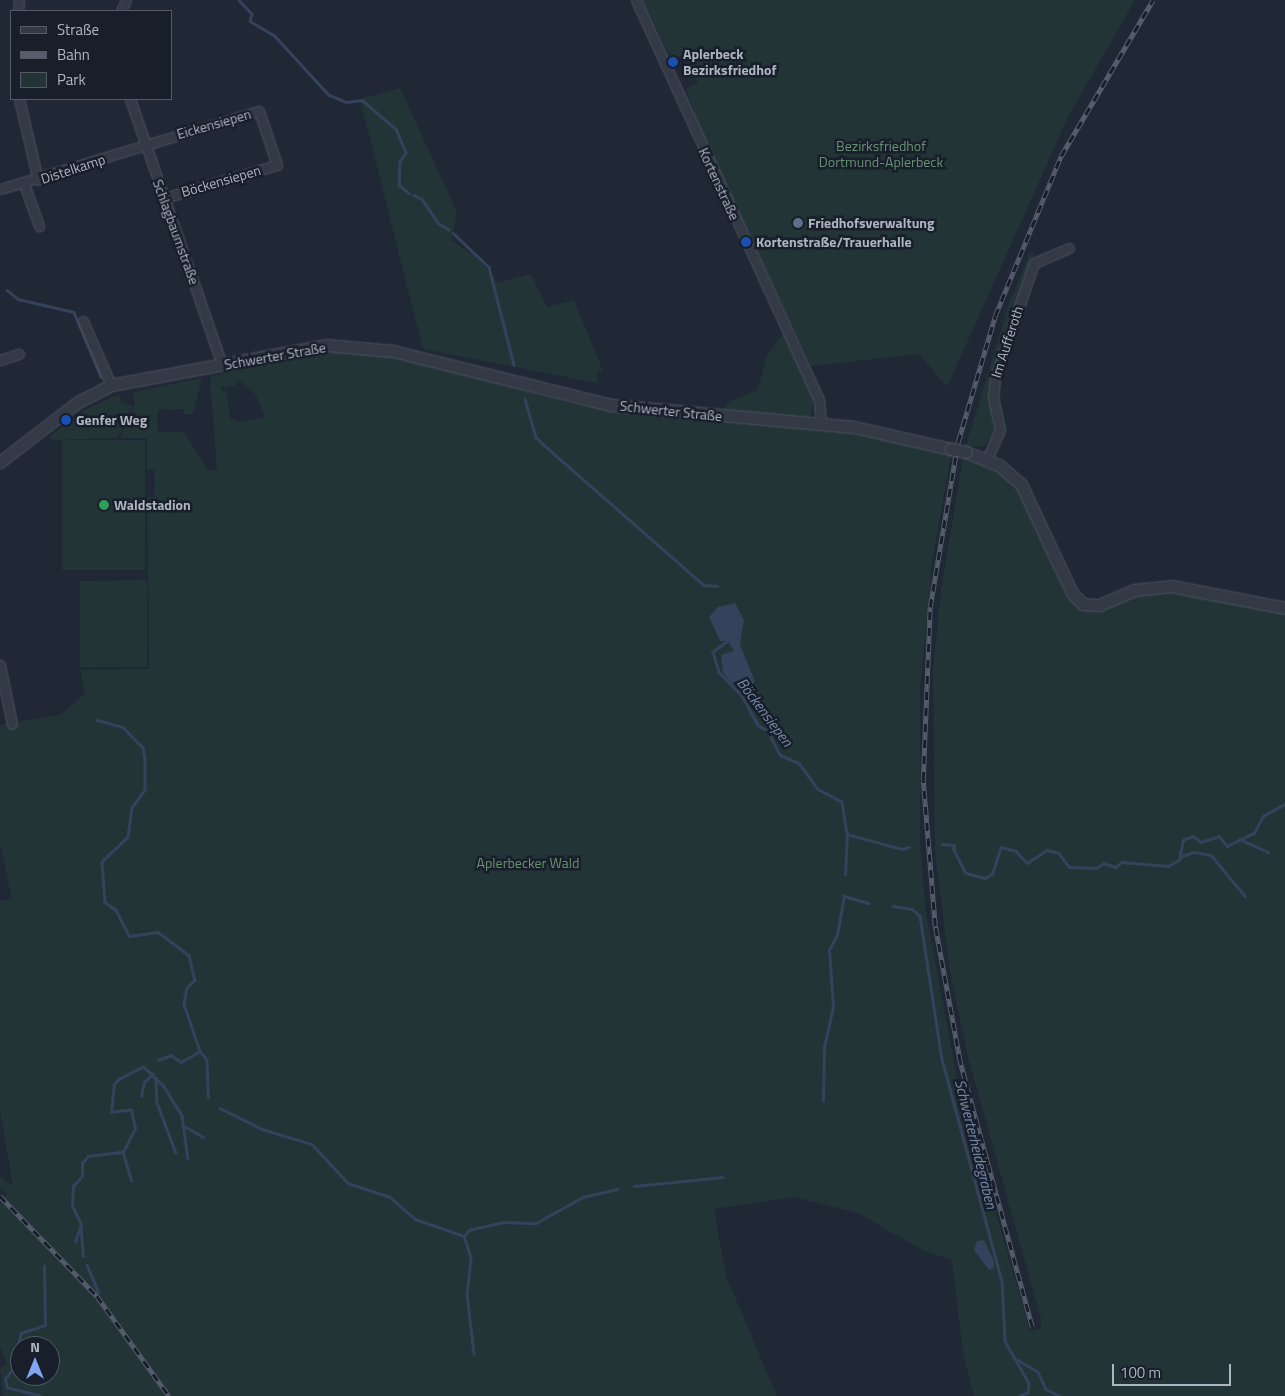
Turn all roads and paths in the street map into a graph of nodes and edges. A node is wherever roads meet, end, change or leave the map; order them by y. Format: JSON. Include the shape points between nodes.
{"nodes":[{"id":1,"x":636,"y":0,"type":"edge"},
{"id":2,"x":19,"y":100,"type":"edge"},
{"id":3,"x":130,"y":100,"type":"edge"},
{"id":4,"x":144,"y":144,"type":"junction"},
{"id":5,"x":277,"y":165,"type":"joint"},
{"id":6,"x":38,"y":180,"type":"junction"},
{"id":7,"x":24,"y":184,"type":"junction"},
{"id":8,"x":0,"y":189,"type":"edge"},
{"id":9,"x":164,"y":198,"type":"junction"},
{"id":10,"x":39,"y":226,"type":"dead end"},
{"id":11,"x":1069,"y":248,"type":"dead end"},
{"id":12,"x":83,"y":321,"type":"dead end"},
{"id":13,"x":19,"y":354,"type":"dead end"},
{"id":14,"x":0,"y":360,"type":"edge"},
{"id":15,"x":222,"y":365,"type":"junction"},
{"id":16,"x":111,"y":385,"type":"junction"},
{"id":17,"x":821,"y":424,"type":"junction"},
{"id":18,"x":987,"y":459,"type":"junction"},
{"id":19,"x":0,"y":462,"type":"edge"},
{"id":20,"x":1285,"y":608,"type":"edge"},
{"id":21,"x":0,"y":665,"type":"edge"},
{"id":22,"x":12,"y":724,"type":"dead end"}],
"edges":[{"from":1,"to":17,"type":"street","name":"Kortenstraße","via":[[819,400]]},
{"from":2,"to":6,"type":"street"},
{"from":3,"to":4,"type":"street","name":"Schlagbaumstraße"},
{"from":4,"to":5,"type":"street","name":"Eickensiepen","via":[[258,111]]},
{"from":4,"to":6,"type":"street","name":"Distelkamp"},
{"from":4,"to":9,"type":"street","name":"Schlagbaumstraße"},
{"from":5,"to":9,"type":"street","name":"Böckensiepen"},
{"from":6,"to":7,"type":"street","name":"Distelkamp"},
{"from":7,"to":8,"type":"street","name":"Distelkamp"},
{"from":7,"to":10,"type":"street"},
{"from":9,"to":15,"type":"street","name":"Schlagbaumstraße"},
{"from":11,"to":18,"type":"street","name":"Im Aufferoth","via":[[1034,262],[994,378],[993,398],[1000,430]]},
{"from":12,"to":16,"type":"street"},
{"from":13,"to":14,"type":"street"},
{"from":15,"to":16,"type":"street","name":"Schwerter Straße"},
{"from":15,"to":17,"type":"street","name":"Schwerter Straße","via":[[327,345],[373,347],[612,405]]},
{"from":16,"to":19,"type":"street","name":"Schwerter Straße","via":[[78,402]]},
{"from":17,"to":18,"type":"street","name":"Schwerter Straße","bridge":true,"via":[[952,449]]},
{"from":18,"to":20,"type":"street","name":"Schwerter Straße","via":[[1009,472],[1027,492],[1072,593],[1084,604],[1100,605],[1134,590],[1172,586]]},
{"from":21,"to":22,"type":"street"}]}
